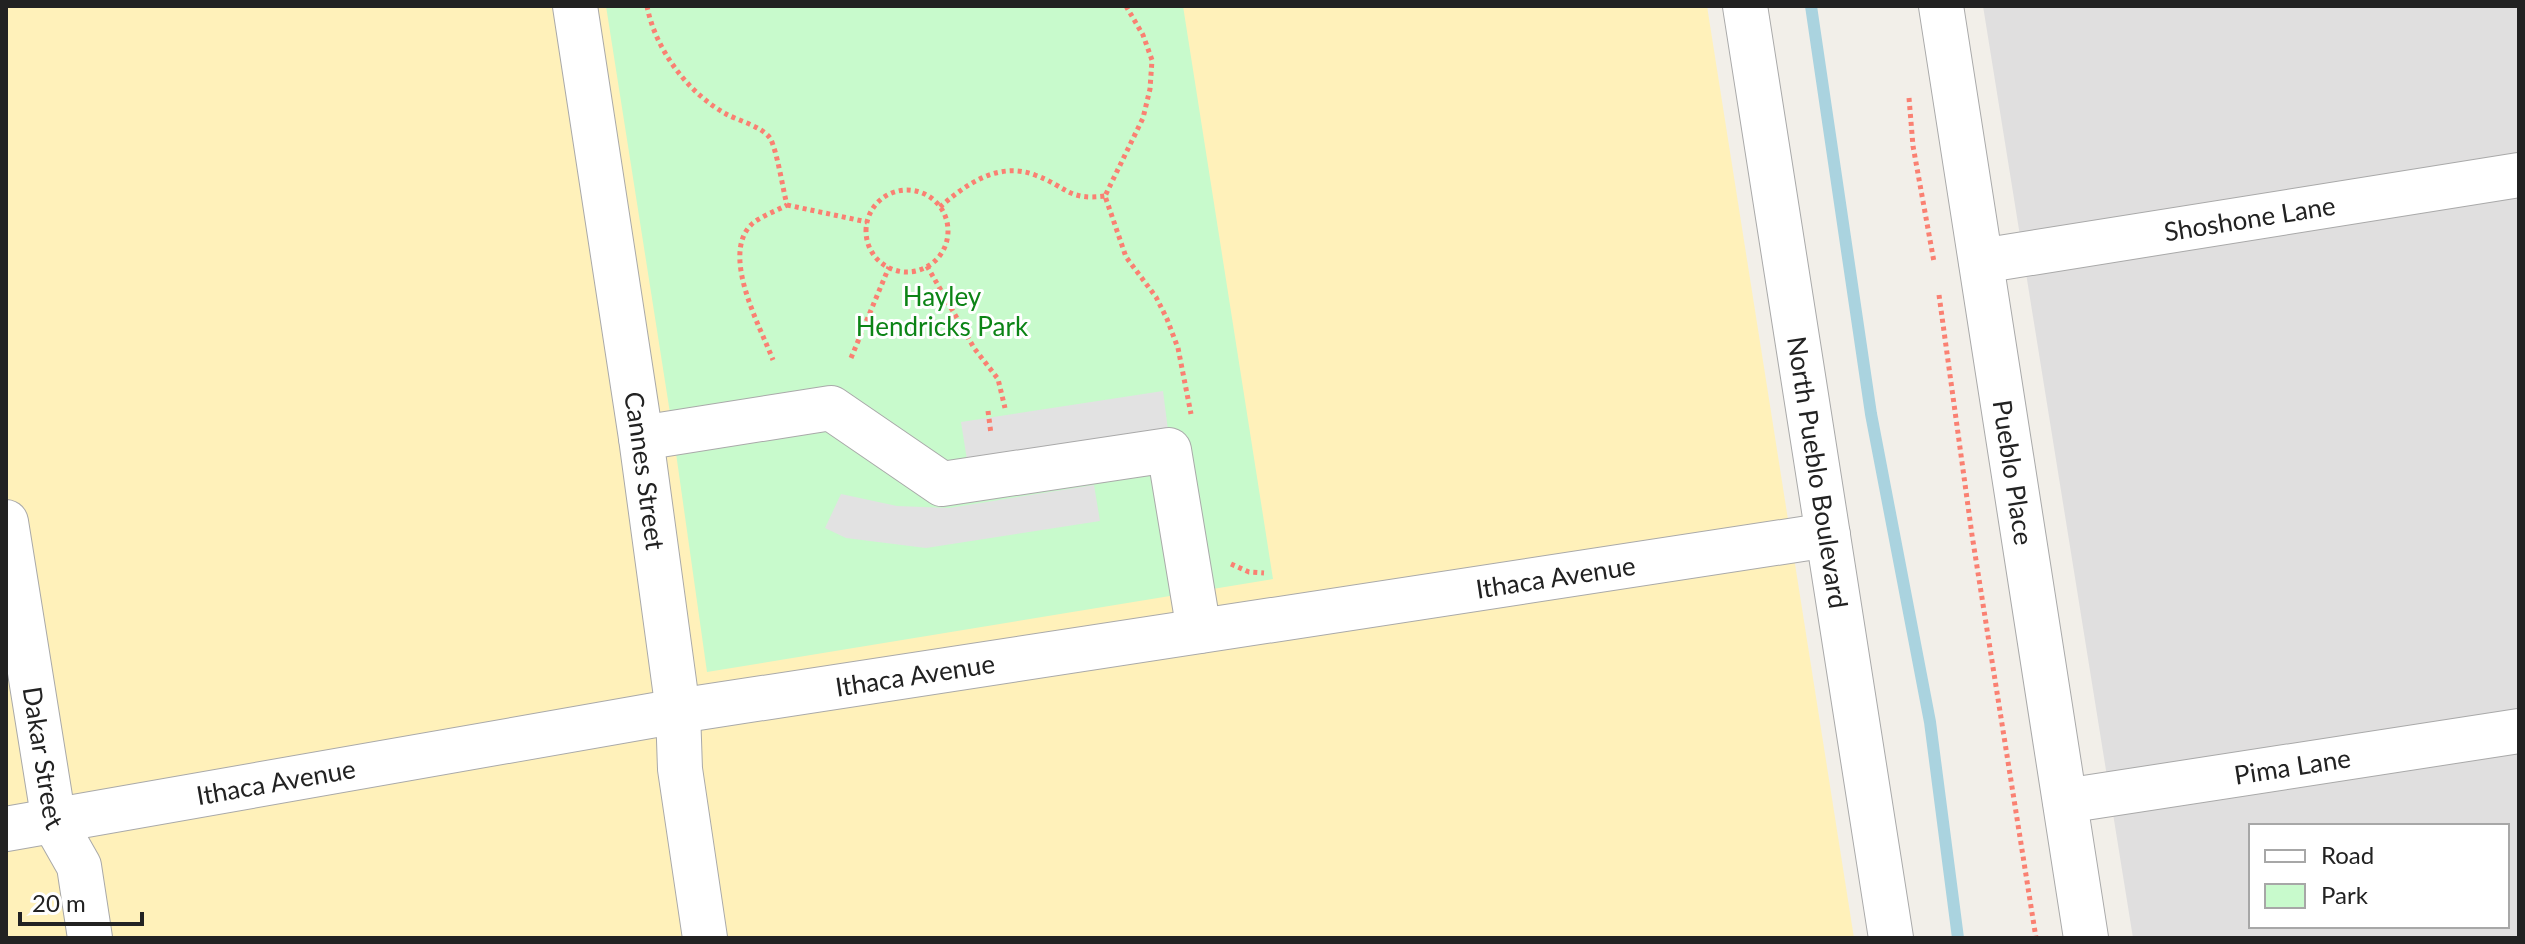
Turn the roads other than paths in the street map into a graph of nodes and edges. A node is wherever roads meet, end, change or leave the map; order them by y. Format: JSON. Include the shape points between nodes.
{"nodes":[{"id":1,"x":575,"y":6,"type":"edge"},
{"id":2,"x":1745,"y":6,"type":"edge"},
{"id":3,"x":1941,"y":6,"type":"edge"},
{"id":4,"x":2519,"y":175,"type":"edge"},
{"id":5,"x":1981,"y":261,"type":"junction"},
{"id":6,"x":641,"y":438,"type":"junction"},
{"id":7,"x":6,"y":522,"type":"edge"},
{"id":8,"x":1828,"y":535,"type":"junction"},
{"id":9,"x":1199,"y":631,"type":"junction"},
{"id":10,"x":678,"y":711,"type":"junction"},
{"id":11,"x":2519,"y":731,"type":"edge"},
{"id":12,"x":2065,"y":801,"type":"junction"},
{"id":13,"x":54,"y":822,"type":"junction"},
{"id":14,"x":6,"y":829,"type":"edge"},
{"id":15,"x":90,"y":938,"type":"edge"},
{"id":16,"x":705,"y":938,"type":"edge"},
{"id":17,"x":1891,"y":938,"type":"edge"},
{"id":18,"x":2086,"y":938,"type":"edge"}],
"edges":[{"from":1,"to":6,"type":"street","name":"Cannes Street"},
{"from":2,"to":8,"type":"street","name":"North Pueblo Boulevard"},
{"from":3,"to":5,"type":"street","name":"Pueblo Place"},
{"from":4,"to":5,"type":"street","name":"Shoshone Lane"},
{"from":5,"to":12,"type":"street","name":"Pueblo Place"},
{"from":6,"to":9,"type":"street","via":[[831,408],[942,484],[1169,450]]},
{"from":6,"to":10,"type":"street","name":"Cannes Street"},
{"from":7,"to":13,"type":"street","name":"Dakar Street"},
{"from":8,"to":9,"type":"street","name":"Ithaca Avenue"},
{"from":8,"to":17,"type":"street","name":"North Pueblo Boulevard"},
{"from":9,"to":10,"type":"street","name":"Ithaca Avenue"},
{"from":10,"to":13,"type":"street","name":"Ithaca Avenue"},
{"from":10,"to":16,"type":"street","name":"Cannes Street","via":[[680,769]]},
{"from":11,"to":12,"type":"street","name":"Pima Lane"},
{"from":12,"to":18,"type":"street","name":"Pueblo Place"},
{"from":13,"to":14,"type":"street","name":"Ithaca Avenue"},
{"from":13,"to":15,"type":"street","name":"Dakar Street","via":[[79,866]]}]}
